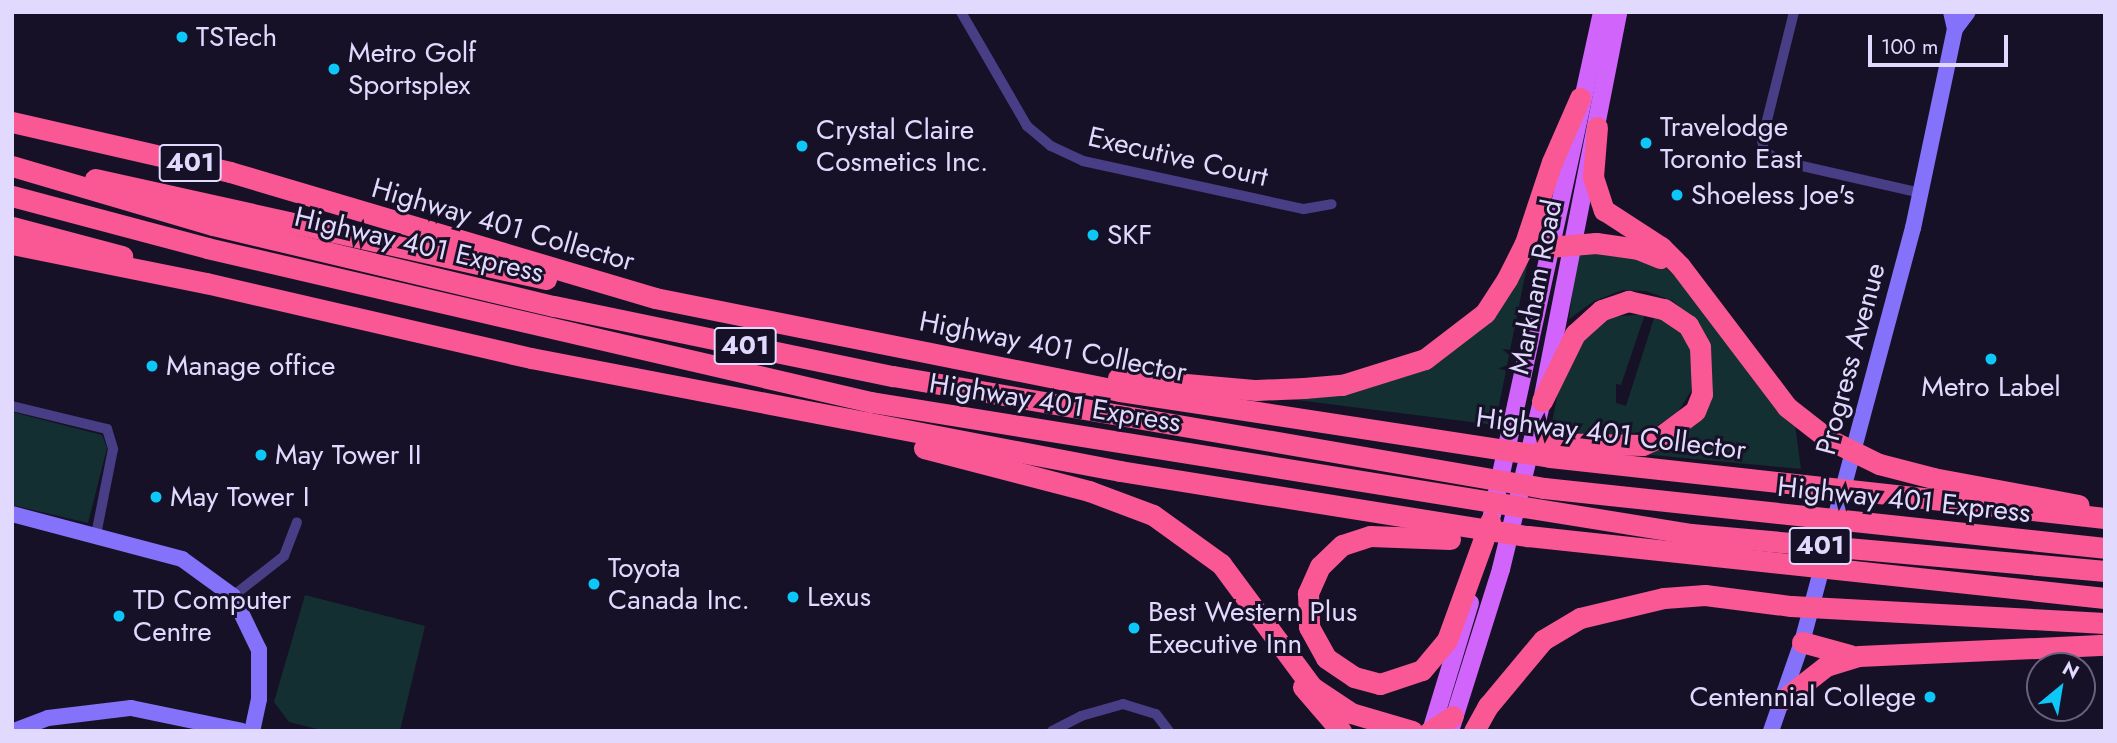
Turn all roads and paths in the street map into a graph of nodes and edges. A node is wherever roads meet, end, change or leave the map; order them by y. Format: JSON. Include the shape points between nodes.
{"nodes":[{"id":1,"x":961,"y":12,"type":"edge"},
{"id":2,"x":1602,"y":12,"type":"edge"},
{"id":3,"x":1618,"y":12,"type":"edge"},
{"id":4,"x":1794,"y":12,"type":"edge"},
{"id":5,"x":1951,"y":12,"type":"edge"},
{"id":6,"x":1968,"y":12,"type":"edge"},
{"id":7,"x":1955,"y":29,"type":"junction"},
{"id":8,"x":1580,"y":98,"type":"junction"},
{"id":9,"x":12,"y":122,"type":"edge"},
{"id":10,"x":1597,"y":127,"type":"junction"},
{"id":11,"x":12,"y":165,"type":"edge"},
{"id":12,"x":1921,"y":193,"type":"junction"},
{"id":13,"x":12,"y":196,"type":"edge"},
{"id":14,"x":1332,"y":204,"type":"dead end"},
{"id":15,"x":12,"y":227,"type":"edge"},
{"id":16,"x":12,"y":244,"type":"edge"},
{"id":17,"x":1559,"y":246,"type":"junction"},
{"id":18,"x":206,"y":283,"type":"junction"},
{"id":19,"x":1696,"y":289,"type":"junction"},
{"id":20,"x":654,"y":298,"type":"junction"},
{"id":21,"x":1026,"y":369,"type":"junction"},
{"id":22,"x":1542,"y":401,"type":"junction"},
{"id":23,"x":12,"y":406,"type":"edge"},
{"id":24,"x":881,"y":428,"type":"junction"},
{"id":25,"x":1552,"y":451,"type":"junction"},
{"id":26,"x":2105,"y":510,"type":"edge"},
{"id":27,"x":1486,"y":512,"type":"junction"},
{"id":28,"x":12,"y":514,"type":"edge"},
{"id":29,"x":2105,"y":518,"type":"edge"},
{"id":30,"x":297,"y":522,"type":"dead end"},
{"id":31,"x":96,"y":534,"type":"junction"},
{"id":32,"x":1465,"y":534,"type":"junction"},
{"id":33,"x":2105,"y":548,"type":"edge"},
{"id":34,"x":2105,"y":571,"type":"edge"},
{"id":35,"x":233,"y":596,"type":"junction"},
{"id":36,"x":2105,"y":598,"type":"edge"},
{"id":37,"x":2105,"y":623,"type":"edge"},
{"id":38,"x":1277,"y":639,"type":"junction"},
{"id":39,"x":1802,"y":642,"type":"junction"},
{"id":40,"x":2105,"y":645,"type":"edge"},
{"id":41,"x":1859,"y":656,"type":"junction"},
{"id":42,"x":1784,"y":699,"type":"junction"},
{"id":43,"x":1451,"y":724,"type":"edge"},
{"id":44,"x":14,"y":731,"type":"edge"},
{"id":45,"x":242,"y":731,"type":"edge"},
{"id":46,"x":252,"y":731,"type":"edge"},
{"id":47,"x":1052,"y":731,"type":"edge"},
{"id":48,"x":1168,"y":731,"type":"edge"},
{"id":49,"x":1341,"y":731,"type":"edge"},
{"id":50,"x":1412,"y":731,"type":"edge"},
{"id":51,"x":1430,"y":731,"type":"edge"},
{"id":52,"x":1474,"y":731,"type":"edge"},
{"id":53,"x":1771,"y":731,"type":"edge"},
{"id":54,"x":1781,"y":731,"type":"edge"}],
"edges":[{"from":1,"to":14,"type":"street","name":"Executive Court","via":[[1027,126],[1051,146],[1083,161],[1304,209]]},
{"from":2,"to":8,"type":"main road","name":"Markham Road"},
{"from":3,"to":10,"type":"main road","name":"Markham Road"},
{"from":4,"to":12,"type":"street","via":[[1762,140],[1764,151],[1780,161]]},
{"from":5,"to":7,"type":"main road","name":"Progress Avenue"},
{"from":6,"to":7,"type":"main road","name":"Progress Avenue"},
{"from":7,"to":12,"type":"main road","name":"Progress Avenue"},
{"from":8,"to":17,"type":"main road","name":"Markham Road"},
{"from":8,"to":21,"type":"highway","via":[[1507,279],[1485,313],[1425,359],[1342,385],[1256,390]]},
{"from":9,"to":20,"type":"highway","name":"Highway 401 Collector","number":"401","via":[[230,172]]},
{"from":10,"to":17,"type":"main road","name":"Markham Road"},
{"from":10,"to":19,"type":"highway","via":[[1592,177],[1604,210],[1661,247]]},
{"from":11,"to":20,"type":"highway","via":[[206,200],[511,272]]},
{"from":11,"to":33,"type":"highway","name":"Highway 401 Express","number":"401","via":[[213,225],[554,306],[893,376],[1544,488]]},
{"from":12,"to":39,"type":"main road","name":"Progress Avenue"},
{"from":13,"to":27,"type":"highway","name":"Highway 401 Express","number":"401","via":[[206,248],[871,401]]},
{"from":15,"to":18,"type":"highway"},
{"from":16,"to":18,"type":"highway","number":"401"},
{"from":17,"to":19,"type":"highway","via":[[1638,249],[1662,259]]},
{"from":17,"to":22,"type":"main road","name":"Markham Road"},
{"from":17,"to":27,"type":"main road","name":"Markham Road"},
{"from":18,"to":24,"type":"highway","number":"401","via":[[531,358]]},
{"from":19,"to":26,"type":"highway","via":[[1787,407],[1828,439],[1879,464],[1933,478]]},
{"from":20,"to":21,"type":"highway","name":"Highway 401 Collector","number":"401"},
{"from":21,"to":25,"type":"highway","name":"Highway 401 Collector","number":"401","via":[[1120,391],[1446,441]]},
{"from":22,"to":25,"type":"highway","via":[[1575,334],[1602,310],[1628,301],[1664,309],[1688,326],[1700,347],[1702,394],[1695,411],[1680,425],[1643,445]]},
{"from":22,"to":43,"type":"main road","name":"Markham Road","via":[[1501,569]]},
{"from":23,"to":31,"type":"street","via":[[107,429],[113,449]]},
{"from":24,"to":32,"type":"highway","number":"401"},
{"from":24,"to":38,"type":"highway","via":[[914,445],[1089,491],[1153,515],[1221,564]]},
{"from":25,"to":29,"type":"highway","name":"Highway 401 Collector","number":"401"},
{"from":27,"to":32,"type":"highway","via":[[1447,640],[1422,670],[1380,684],[1354,677],[1326,658],[1309,627],[1308,593],[1320,565],[1342,545],[1370,536]]},
{"from":27,"to":34,"type":"highway","name":"Highway 401 Express","number":"401","via":[[1536,510],[1690,534]]},
{"from":27,"to":51,"type":"main road","name":"Markham Road","via":[[1474,593]]},
{"from":28,"to":31,"type":"main road"},
{"from":30,"to":35,"type":"street","via":[[284,556]]},
{"from":31,"to":35,"type":"main road","via":[[182,559]]},
{"from":32,"to":36,"type":"highway","number":"401","via":[[1527,544]]},
{"from":35,"to":46,"type":"main road","via":[[259,650],[259,699]]},
{"from":37,"to":52,"type":"highway","via":[[1791,606],[1705,595],[1664,598],[1580,618],[1543,640],[1488,706]]},
{"from":38,"to":49,"type":"highway","via":[[1307,692]]},
{"from":38,"to":50,"type":"highway","via":[[1312,687],[1351,713]]},
{"from":39,"to":41,"type":"highway","via":[[1831,653]]},
{"from":39,"to":42,"type":"main road","name":"Progress Avenue"},
{"from":40,"to":41,"type":"highway"},
{"from":41,"to":42,"type":"highway","via":[[1826,666]]},
{"from":42,"to":53,"type":"main road","name":"Progress Avenue"},
{"from":42,"to":54,"type":"main road","name":"Progress Avenue"},
{"from":43,"to":51,"type":"highway"},
{"from":44,"to":45,"type":"main road","via":[[48,718],[131,708]]},
{"from":47,"to":48,"type":"street","via":[[1081,716],[1124,704],[1156,714]]}]}
